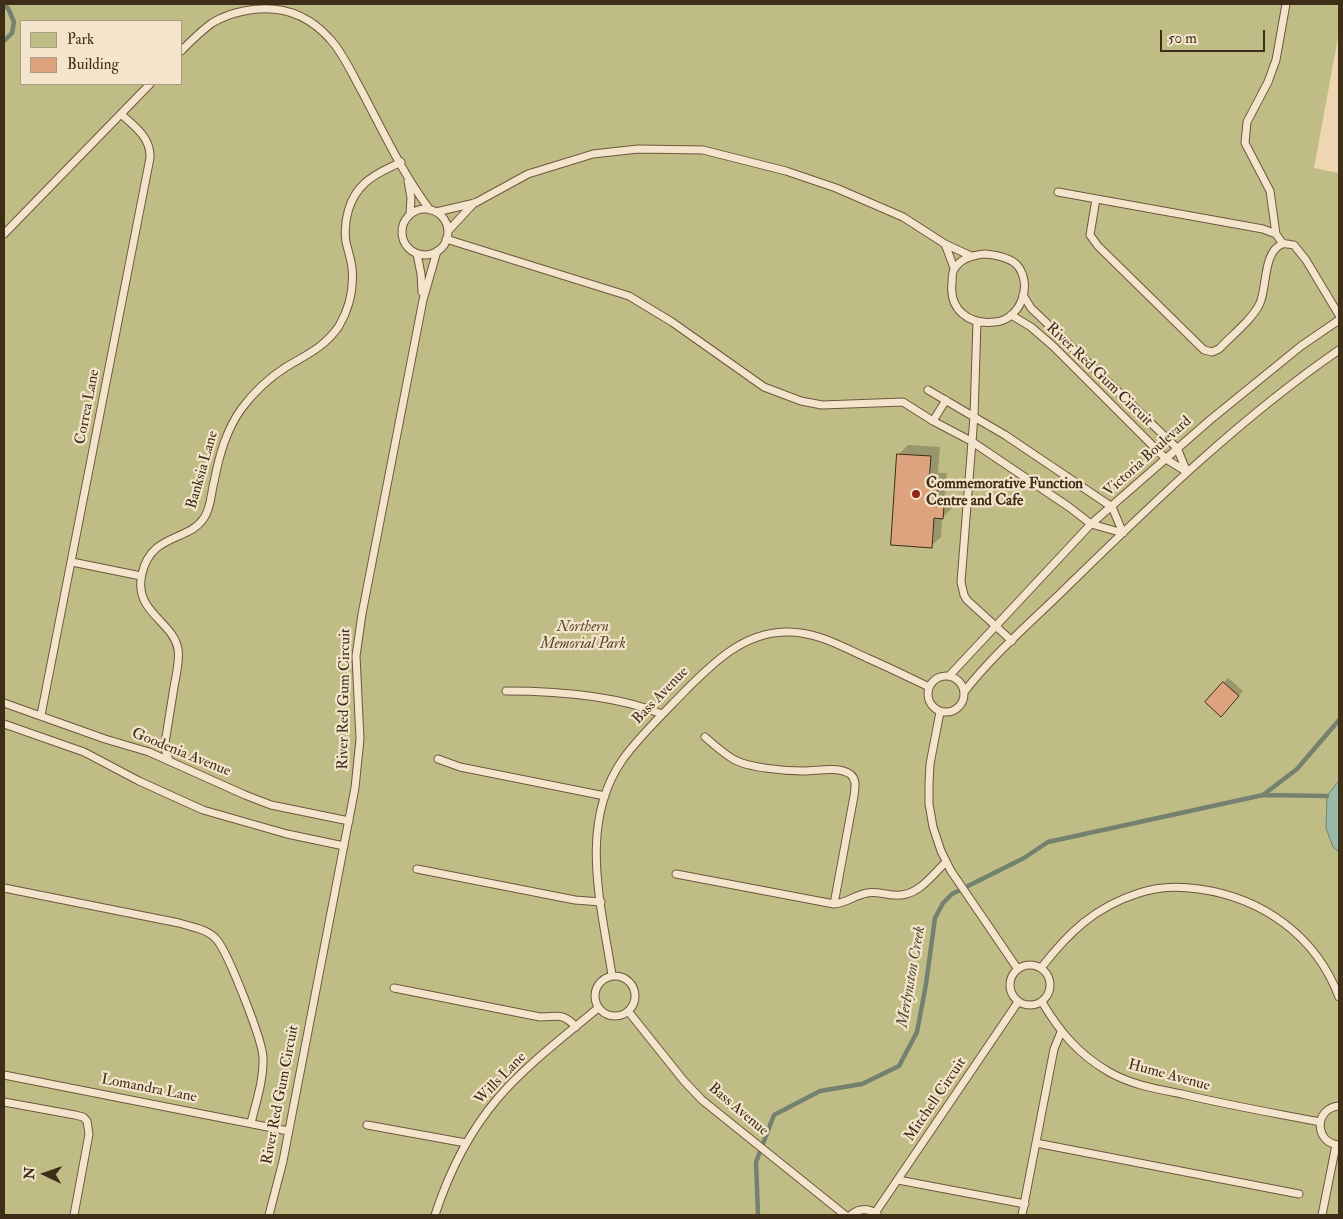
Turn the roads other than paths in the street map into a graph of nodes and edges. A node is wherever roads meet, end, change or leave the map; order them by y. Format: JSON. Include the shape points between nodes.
{"nodes":[{"id":1,"x":1286,"y":4,"type":"edge"},
{"id":2,"x":182,"y":50,"type":"edge"},
{"id":3,"x":149,"y":85,"type":"edge"},
{"id":4,"x":121,"y":114,"type":"junction"},
{"id":5,"x":400,"y":162,"type":"junction"},
{"id":6,"x":408,"y":179,"type":"junction"},
{"id":7,"x":1058,"y":192,"type":"dead end"},
{"id":8,"x":1096,"y":199,"type":"junction"},
{"id":9,"x":475,"y":203,"type":"junction"},
{"id":10,"x":433,"y":211,"type":"junction"},
{"id":11,"x":410,"y":214,"type":"junction"},
{"id":12,"x":4,"y":234,"type":"edge"},
{"id":13,"x":1276,"y":234,"type":"junction"},
{"id":14,"x":447,"y":235,"type":"junction"},
{"id":15,"x":945,"y":244,"type":"junction"},
{"id":16,"x":1283,"y":244,"type":"junction"},
{"id":17,"x":437,"y":251,"type":"junction"},
{"id":18,"x":417,"y":254,"type":"junction"},
{"id":19,"x":971,"y":256,"type":"junction"},
{"id":20,"x":954,"y":268,"type":"junction"},
{"id":21,"x":1023,"y":295,"type":"junction"},
{"id":22,"x":423,"y":300,"type":"junction"},
{"id":23,"x":1011,"y":315,"type":"junction"},
{"id":24,"x":1339,"y":315,"type":"edge"},
{"id":25,"x":1339,"y":320,"type":"edge"},
{"id":26,"x":977,"y":321,"type":"junction"},
{"id":27,"x":1339,"y":350,"type":"edge"},
{"id":28,"x":928,"y":390,"type":"dead end"},
{"id":29,"x":946,"y":400,"type":"junction"},
{"id":30,"x":974,"y":416,"type":"junction"},
{"id":31,"x":933,"y":421,"type":"junction"},
{"id":32,"x":971,"y":441,"type":"junction"},
{"id":33,"x":1177,"y":448,"type":"junction"},
{"id":34,"x":1166,"y":459,"type":"junction"},
{"id":35,"x":1187,"y":472,"type":"junction"},
{"id":36,"x":1112,"y":507,"type":"junction"},
{"id":37,"x":1091,"y":524,"type":"junction"},
{"id":38,"x":1123,"y":533,"type":"junction"},
{"id":39,"x":72,"y":562,"type":"junction"},
{"id":40,"x":141,"y":576,"type":"junction"},
{"id":41,"x":996,"y":625,"type":"junction"},
{"id":42,"x":1012,"y":641,"type":"junction"},
{"id":43,"x":949,"y":676,"type":"junction"},
{"id":44,"x":929,"y":687,"type":"junction"},
{"id":45,"x":506,"y":691,"type":"dead end"},
{"id":46,"x":964,"y":692,"type":"junction"},
{"id":47,"x":4,"y":703,"type":"edge"},
{"id":48,"x":940,"y":712,"type":"junction"},
{"id":49,"x":662,"y":714,"type":"junction"},
{"id":50,"x":41,"y":715,"type":"junction"},
{"id":51,"x":4,"y":724,"type":"edge"},
{"id":52,"x":705,"y":737,"type":"dead end"},
{"id":53,"x":438,"y":759,"type":"dead end"},
{"id":54,"x":169,"y":760,"type":"junction"},
{"id":55,"x":605,"y":796,"type":"junction"},
{"id":56,"x":349,"y":822,"type":"junction"},
{"id":57,"x":344,"y":846,"type":"junction"},
{"id":58,"x":946,"y":862,"type":"junction"},
{"id":59,"x":417,"y":869,"type":"dead end"},
{"id":60,"x":676,"y":874,"type":"dead end"},
{"id":61,"x":4,"y":888,"type":"edge"},
{"id":62,"x":601,"y":902,"type":"junction"},
{"id":63,"x":834,"y":904,"type":"junction"},
{"id":64,"x":1017,"y":968,"type":"junction"},
{"id":65,"x":1041,"y":968,"type":"junction"},
{"id":66,"x":612,"y":975,"type":"junction"},
{"id":67,"x":394,"y":988,"type":"dead end"},
{"id":68,"x":1339,"y":997,"type":"edge"},
{"id":69,"x":1018,"y":1002,"type":"junction"},
{"id":70,"x":1042,"y":1002,"type":"junction"},
{"id":71,"x":598,"y":1008,"type":"junction"},
{"id":72,"x":628,"y":1011,"type":"junction"},
{"id":73,"x":576,"y":1027,"type":"junction"},
{"id":74,"x":1062,"y":1032,"type":"junction"},
{"id":75,"x":4,"y":1075,"type":"edge"},
{"id":76,"x":4,"y":1102,"type":"edge"},
{"id":77,"x":1339,"y":1106,"type":"edge"},
{"id":78,"x":1320,"y":1122,"type":"junction"},
{"id":79,"x":251,"y":1123,"type":"junction"},
{"id":80,"x":367,"y":1125,"type":"dead end"},
{"id":81,"x":288,"y":1131,"type":"junction"},
{"id":82,"x":1036,"y":1143,"type":"junction"},
{"id":83,"x":466,"y":1144,"type":"junction"},
{"id":84,"x":1338,"y":1145,"type":"edge"},
{"id":85,"x":898,"y":1180,"type":"junction"},
{"id":86,"x":1299,"y":1194,"type":"dead end"},
{"id":87,"x":1025,"y":1204,"type":"junction"},
{"id":88,"x":877,"y":1214,"type":"edge"},
{"id":89,"x":74,"y":1215,"type":"edge"},
{"id":90,"x":270,"y":1215,"type":"edge"},
{"id":91,"x":435,"y":1215,"type":"edge"},
{"id":92,"x":845,"y":1215,"type":"edge"},
{"id":93,"x":851,"y":1215,"type":"edge"},
{"id":94,"x":1022,"y":1215,"type":"edge"},
{"id":95,"x":1322,"y":1215,"type":"edge"}],
"edges":[{"from":1,"to":13,"type":"lane","via":[[1276,60],[1247,122],[1245,143],[1270,191]]},
{"from":2,"to":5,"type":"lane","via":[[214,22],[234,13],[260,8],[296,14],[331,40]]},
{"from":3,"to":4,"type":"lane"},
{"from":4,"to":12,"type":"lane"},
{"from":4,"to":39,"type":"lane","name":"Correa Lane","via":[[146,138],[150,158]]},
{"from":5,"to":6,"type":"lane"},
{"from":5,"to":40,"type":"lane","name":"Banksia Lane","via":[[365,182],[348,211],[345,233],[352,285],[350,301],[339,325],[323,345],[275,374],[243,406],[223,444],[204,519],[157,548],[149,556]]},
{"from":6,"to":10,"type":"lane"},
{"from":6,"to":11,"type":"lane"},
{"from":7,"to":8,"type":"lane"},
{"from":8,"to":13,"type":"lane"},
{"from":8,"to":16,"type":"lane","via":[[1090,235],[1098,246],[1204,350],[1212,352],[1246,322],[1260,303],[1270,259],[1274,249]]},
{"from":9,"to":10,"type":"lane"},
{"from":9,"to":14,"type":"lane"},
{"from":9,"to":15,"type":"lane","via":[[528,174],[593,154],[638,149],[703,150],[786,171],[836,188],[903,216]]},
{"from":10,"to":11,"type":"lane","via":[[423,209]]},
{"from":10,"to":14,"type":"lane","via":[[446,224]]},
{"from":11,"to":18,"type":"lane","via":[[402,226],[403,240]]},
{"from":13,"to":16,"type":"lane"},
{"from":14,"to":17,"type":"lane"},
{"from":14,"to":31,"type":"lane","via":[[629,296],[764,386],[801,401],[822,405],[903,402]]},
{"from":15,"to":19,"type":"lane"},
{"from":15,"to":20,"type":"lane"},
{"from":16,"to":24,"type":"lane","via":[[1294,245],[1306,260]]},
{"from":17,"to":18,"type":"lane"},
{"from":17,"to":22,"type":"lane","name":"River Red Gum Circuit"},
{"from":18,"to":22,"type":"lane","name":"River Red Gum Circuit"},
{"from":19,"to":20,"type":"lane"},
{"from":19,"to":21,"type":"lane","via":[[999,255],[1009,259],[1023,276]]},
{"from":20,"to":26,"type":"lane","via":[[951,291],[954,303],[961,313]]},
{"from":21,"to":23,"type":"lane","via":[[1016,312]]},
{"from":21,"to":33,"type":"lane","name":"River Red Gum Circuit","via":[[1031,308]]},
{"from":22,"to":56,"type":"lane","name":"River Red Gum Circuit","via":[[357,639],[360,739]]},
{"from":23,"to":26,"type":"lane","via":[[995,322]]},
{"from":23,"to":34,"type":"lane","name":"River Red Gum Circuit","via":[[1053,346]]},
{"from":25,"to":33,"type":"lane","name":"Victoria Boulevard","via":[[1301,346]]},
{"from":26,"to":30,"type":"lane"},
{"from":27,"to":35,"type":"lane"},
{"from":28,"to":29,"type":"lane"},
{"from":29,"to":30,"type":"lane"},
{"from":29,"to":31,"type":"lane"},
{"from":30,"to":32,"type":"lane"},
{"from":30,"to":36,"type":"lane"},
{"from":31,"to":32,"type":"lane"},
{"from":32,"to":37,"type":"lane"},
{"from":32,"to":41,"type":"lane","via":[[961,582],[967,600]]},
{"from":33,"to":34,"type":"lane","name":"Victoria Boulevard"},
{"from":33,"to":35,"type":"lane","name":"River Red Gum Circuit"},
{"from":34,"to":35,"type":"lane","name":"River Red Gum Circuit"},
{"from":34,"to":36,"type":"lane","name":"Victoria Boulevard"},
{"from":35,"to":38,"type":"lane"},
{"from":36,"to":37,"type":"lane","name":"Victoria Boulevard"},
{"from":36,"to":38,"type":"lane"},
{"from":37,"to":38,"type":"lane"},
{"from":37,"to":41,"type":"lane","name":"Victoria Boulevard"},
{"from":38,"to":42,"type":"lane"},
{"from":39,"to":40,"type":"lane"},
{"from":39,"to":50,"type":"lane","name":"Correa Lane"},
{"from":40,"to":54,"type":"lane","via":[[148,609],[170,633],[178,648],[177,673],[164,743]]},
{"from":41,"to":42,"type":"lane"},
{"from":41,"to":43,"type":"lane","name":"Victoria Boulevard"},
{"from":42,"to":46,"type":"lane"},
{"from":43,"to":44,"type":"lane","via":[[937,678]]},
{"from":43,"to":46,"type":"lane","via":[[959,681]]},
{"from":44,"to":48,"type":"lane","via":[[928,699]]},
{"from":44,"to":49,"type":"lane","name":"Bass Avenue","via":[[836,643],[804,633],[785,632],[752,638],[739,644],[700,676]]},
{"from":45,"to":49,"type":"lane","via":[[629,703]]},
{"from":46,"to":48,"type":"lane","via":[[958,709]]},
{"from":47,"to":50,"type":"lane","name":"Goodenia Avenue"},
{"from":48,"to":58,"type":"lane","via":[[930,764],[929,804],[933,827]]},
{"from":49,"to":55,"type":"lane","name":"Bass Avenue","via":[[622,760]]},
{"from":50,"to":54,"type":"lane","name":"Goodenia Avenue"},
{"from":51,"to":57,"type":"lane","via":[[84,752],[203,810]]},
{"from":52,"to":63,"type":"lane","via":[[740,762],[791,770],[837,770],[853,778],[854,796]]},
{"from":53,"to":55,"type":"lane","via":[[460,768]]},
{"from":54,"to":56,"type":"lane","name":"Goodenia Avenue","via":[[271,805]]},
{"from":55,"to":62,"type":"lane","name":"Bass Avenue","via":[[596,834],[595,861]]},
{"from":56,"to":57,"type":"lane","name":"River Red Gum Circuit"},
{"from":57,"to":81,"type":"lane","name":"River Red Gum Circuit"},
{"from":58,"to":63,"type":"lane","via":[[914,892],[896,895],[868,892]]},
{"from":58,"to":64,"type":"lane"},
{"from":59,"to":62,"type":"lane","via":[[575,900]]},
{"from":60,"to":63,"type":"lane"},
{"from":61,"to":79,"type":"lane","via":[[179,923],[205,931],[216,939],[226,955],[264,1056]]},
{"from":62,"to":66,"type":"lane","name":"Bass Avenue"},
{"from":64,"to":65,"type":"lane","via":[[1029,964]]},
{"from":64,"to":69,"type":"lane","via":[[1009,986]]},
{"from":65,"to":68,"type":"lane","via":[[1076,928],[1106,908],[1139,892],[1167,887],[1189,888],[1247,900],[1277,918],[1316,954],[1333,980]]},
{"from":65,"to":70,"type":"lane","via":[[1050,984],[1050,991]]},
{"from":66,"to":71,"type":"lane","via":[[605,977],[596,988],[594,995]]},
{"from":66,"to":72,"type":"lane","via":[[625,978],[634,987],[635,1000]]},
{"from":67,"to":73,"type":"lane","via":[[540,1017],[561,1016]]},
{"from":69,"to":70,"type":"lane","via":[[1030,1006]]},
{"from":69,"to":85,"type":"lane","name":"Mitchell Circuit"},
{"from":70,"to":74,"type":"lane","name":"Hume Avenue"},
{"from":71,"to":72,"type":"lane","via":[[609,1016]]},
{"from":71,"to":73,"type":"lane","name":"Wills Lane"},
{"from":72,"to":92,"type":"lane","name":"Bass Avenue","via":[[702,1100]]},
{"from":73,"to":83,"type":"lane","name":"Wills Lane","via":[[500,1096]]},
{"from":74,"to":78,"type":"lane","name":"Hume Avenue","via":[[1076,1048],[1100,1066],[1146,1087]]},
{"from":74,"to":82,"type":"lane","via":[[1054,1049]]},
{"from":75,"to":79,"type":"lane","name":"Lomandra Lane"},
{"from":76,"to":89,"type":"lane","via":[[75,1115],[87,1121],[90,1128]]},
{"from":77,"to":78,"type":"lane","via":[[1326,1111]]},
{"from":78,"to":84,"type":"lane","via":[[1325,1139]]},
{"from":79,"to":81,"type":"lane","name":"Lomandra Lane"},
{"from":80,"to":83,"type":"lane"},
{"from":81,"to":90,"type":"lane","name":"River Red Gum Circuit"},
{"from":82,"to":86,"type":"lane"},
{"from":82,"to":87,"type":"lane"},
{"from":83,"to":91,"type":"lane","name":"Wills Lane","via":[[448,1178]]},
{"from":84,"to":95,"type":"lane"},
{"from":85,"to":87,"type":"lane"},
{"from":85,"to":88,"type":"lane","name":"Mitchell Circuit"},
{"from":87,"to":94,"type":"lane"},
{"from":88,"to":93,"type":"lane","via":[[864,1209]]}]}
